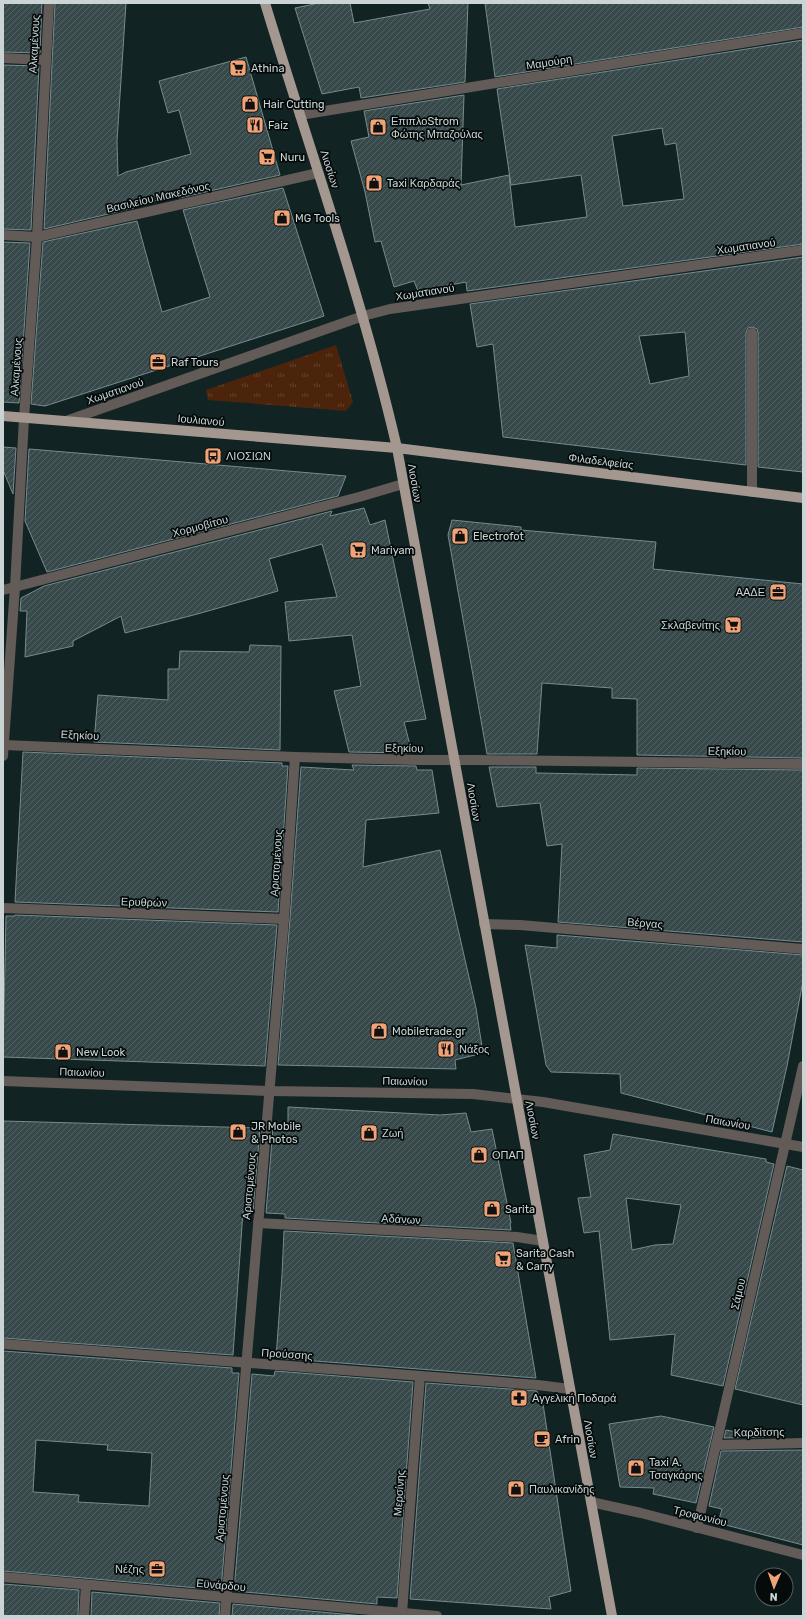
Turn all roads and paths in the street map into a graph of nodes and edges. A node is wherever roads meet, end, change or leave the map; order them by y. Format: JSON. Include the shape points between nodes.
{"nodes":[{"id":1,"x":49,"y":3,"type":"edge"},
{"id":2,"x":265,"y":3,"type":"edge"},
{"id":3,"x":803,"y":32,"type":"edge"},
{"id":4,"x":3,"y":58,"type":"edge"},
{"id":5,"x":45,"y":60,"type":"junction"},
{"id":6,"x":300,"y":116,"type":"junction"},
{"id":7,"x":318,"y":174,"type":"junction"},
{"id":8,"x":3,"y":235,"type":"edge"},
{"id":9,"x":37,"y":237,"type":"junction"},
{"id":10,"x":803,"y":250,"type":"edge"},
{"id":11,"x":363,"y":316,"type":"junction"},
{"id":12,"x":752,"y":333,"type":"dead end"},
{"id":13,"x":3,"y":416,"type":"edge"},
{"id":14,"x":24,"y":418,"type":"junction"},
{"id":15,"x":66,"y":421,"type":"junction"},
{"id":16,"x":397,"y":448,"type":"junction"},
{"id":17,"x":403,"y":484,"type":"junction"},
{"id":18,"x":752,"y":492,"type":"junction"},
{"id":19,"x":803,"y":498,"type":"edge"},
{"id":20,"x":15,"y":587,"type":"junction"},
{"id":21,"x":3,"y":590,"type":"edge"},
{"id":22,"x":4,"y":745,"type":"edge"},
{"id":23,"x":3,"y":756,"type":"edge"},
{"id":24,"x":295,"y":757,"type":"junction"},
{"id":25,"x":454,"y":761,"type":"junction"},
{"id":26,"x":803,"y":764,"type":"edge"},
{"id":27,"x":3,"y":908,"type":"edge"},
{"id":28,"x":284,"y":919,"type":"junction"},
{"id":29,"x":484,"y":924,"type":"junction"},
{"id":30,"x":803,"y":949,"type":"edge"},
{"id":31,"x":803,"y":1066,"type":"edge"},
{"id":32,"x":3,"y":1081,"type":"edge"},
{"id":33,"x":269,"y":1091,"type":"junction"},
{"id":34,"x":516,"y":1099,"type":"junction"},
{"id":35,"x":785,"y":1144,"type":"junction"},
{"id":36,"x":803,"y":1147,"type":"edge"},
{"id":37,"x":258,"y":1223,"type":"junction"},
{"id":38,"x":543,"y":1241,"type":"junction"},
{"id":39,"x":3,"y":1344,"type":"edge"},
{"id":40,"x":247,"y":1363,"type":"junction"},
{"id":41,"x":420,"y":1376,"type":"junction"},
{"id":42,"x":570,"y":1389,"type":"junction"},
{"id":43,"x":803,"y":1443,"type":"edge"},
{"id":44,"x":716,"y":1445,"type":"junction"},
{"id":45,"x":591,"y":1502,"type":"junction"},
{"id":46,"x":697,"y":1528,"type":"junction"},
{"id":47,"x":803,"y":1555,"type":"edge"},
{"id":48,"x":3,"y":1577,"type":"edge"},
{"id":49,"x":86,"y":1584,"type":"junction"},
{"id":50,"x":227,"y":1597,"type":"junction"},
{"id":51,"x":402,"y":1613,"type":"junction"},
{"id":52,"x":84,"y":1616,"type":"edge"},
{"id":53,"x":225,"y":1616,"type":"edge"},
{"id":54,"x":438,"y":1616,"type":"edge"},
{"id":55,"x":612,"y":1616,"type":"edge"}],
"edges":[{"from":1,"to":5,"type":"street","name":"Αλκαμένους"},
{"from":2,"to":6,"type":"main road","name":"Λιοσίων"},
{"from":3,"to":6,"type":"street","name":"Μαμούρη"},
{"from":4,"to":5,"type":"street"},
{"from":5,"to":9,"type":"street","name":"Αλκαμένους"},
{"from":6,"to":7,"type":"main road","name":"Λιοσίων"},
{"from":7,"to":9,"type":"street","name":"Βασιλείου Μακεδόνος"},
{"from":7,"to":11,"type":"main road","name":"Λιοσίων"},
{"from":8,"to":9,"type":"street","name":"Βασιλείου Μακεδόνος"},
{"from":9,"to":14,"type":"street","name":"Αλκαμένους"},
{"from":10,"to":11,"type":"street","name":"Χωματιανού","via":[[412,305]]},
{"from":11,"to":15,"type":"street","name":"Χωματιανού"},
{"from":11,"to":16,"type":"main road","name":"Λιοσίων"},
{"from":12,"to":18,"type":"street"},
{"from":13,"to":14,"type":"main road","name":"Ιουλιανού"},
{"from":14,"to":15,"type":"main road","name":"Ιουλιανού"},
{"from":14,"to":20,"type":"street","name":"Αλκαμένους"},
{"from":15,"to":16,"type":"main road","name":"Ιουλιανού"},
{"from":16,"to":17,"type":"main road","name":"Λιοσίων"},
{"from":16,"to":18,"type":"main road","name":"Φιλαδελφείας"},
{"from":17,"to":20,"type":"street","name":"Χορμοβίτου"},
{"from":17,"to":25,"type":"main road","name":"Λιοσίων"},
{"from":18,"to":19,"type":"main road","name":"Φιλαδελφείας"},
{"from":20,"to":21,"type":"street","name":"Χορμοβίτου"},
{"from":20,"to":22,"type":"street","name":"Αλκαμένους"},
{"from":22,"to":23,"type":"street","name":"Αλκαμένους"},
{"from":22,"to":24,"type":"street","name":"Εξηκίου"},
{"from":24,"to":25,"type":"street","name":"Εξηκίου"},
{"from":24,"to":28,"type":"street","name":"Αριστομένους"},
{"from":25,"to":26,"type":"street","name":"Εξηκίου"},
{"from":25,"to":29,"type":"main road","name":"Λιοσίων"},
{"from":27,"to":28,"type":"street","name":"Ερυθρών"},
{"from":28,"to":33,"type":"street","name":"Αριστομένους"},
{"from":29,"to":30,"type":"street","name":"Βέργας","via":[[527,925]]},
{"from":29,"to":34,"type":"main road","name":"Λιοσίων"},
{"from":31,"to":35,"type":"street","name":"Σάμου"},
{"from":32,"to":33,"type":"street","name":"Παιωνίου"},
{"from":33,"to":34,"type":"street","name":"Παιωνίου","via":[[473,1094]]},
{"from":33,"to":37,"type":"street","name":"Αριστομένους"},
{"from":34,"to":35,"type":"street","name":"Παιωνίου"},
{"from":34,"to":38,"type":"main road","name":"Λιοσίων"},
{"from":35,"to":36,"type":"street","name":"Παιωνίου"},
{"from":35,"to":44,"type":"street","name":"Σάμου"},
{"from":37,"to":38,"type":"street","name":"Αδάνων","via":[[517,1237]]},
{"from":37,"to":40,"type":"street","name":"Αριστομένους"},
{"from":38,"to":42,"type":"main road","name":"Λιοσίων"},
{"from":39,"to":40,"type":"street","name":"Προύσσης"},
{"from":40,"to":41,"type":"street","name":"Προύσσης"},
{"from":40,"to":50,"type":"street","name":"Αριστομένους"},
{"from":41,"to":42,"type":"street","name":"Προύσσης"},
{"from":41,"to":51,"type":"street","name":"Μερσίνης"},
{"from":42,"to":45,"type":"main road","name":"Λιοσίων"},
{"from":43,"to":44,"type":"street","name":"Καρδίτσης"},
{"from":44,"to":46,"type":"street","name":"Σάμου"},
{"from":45,"to":46,"type":"street","name":"Τροφωνίου"},
{"from":45,"to":55,"type":"main road","name":"Λιοσίων"},
{"from":46,"to":47,"type":"street","name":"Τροφωνίου"},
{"from":48,"to":49,"type":"street","name":"Εϋνάρδου"},
{"from":49,"to":50,"type":"street","name":"Εϋνάρδου"},
{"from":49,"to":52,"type":"street"},
{"from":50,"to":51,"type":"street","name":"Εϋνάρδου"},
{"from":50,"to":53,"type":"street","name":"Αριστομένους"},
{"from":51,"to":54,"type":"street","name":"Εϋνάρδου"}]}
